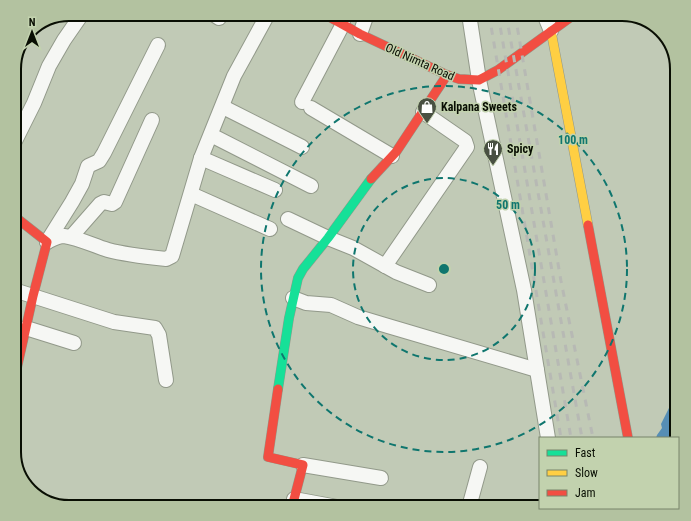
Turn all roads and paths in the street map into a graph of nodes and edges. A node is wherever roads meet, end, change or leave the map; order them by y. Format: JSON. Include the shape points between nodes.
{"nodes":[{"id":1,"x":77,"y":21,"type":"edge"},
{"id":2,"x":264,"y":21,"type":"edge"},
{"id":3,"x":337,"y":21,"type":"edge"},
{"id":4,"x":365,"y":21,"type":"edge"},
{"id":5,"x":470,"y":21,"type":"edge"},
{"id":6,"x":547,"y":21,"type":"edge"},
{"id":7,"x":565,"y":21,"type":"edge"},
{"id":8,"x":343,"y":24,"type":"junction"},
{"id":9,"x":551,"y":31,"type":"junction"},
{"id":10,"x":360,"y":34,"type":"junction"},
{"id":11,"x":158,"y":46,"type":"dead end"},
{"id":12,"x":447,"y":75,"type":"junction"},
{"id":13,"x":479,"y":80,"type":"junction"},
{"id":14,"x":223,"y":107,"type":"junction"},
{"id":15,"x":423,"y":112,"type":"junction"},
{"id":16,"x":152,"y":120,"type":"dead end"},
{"id":17,"x":21,"y":128,"type":"edge"},
{"id":18,"x":211,"y":135,"type":"junction"},
{"id":19,"x":302,"y":147,"type":"dead end"},
{"id":20,"x":392,"y":156,"type":"junction"},
{"id":21,"x":201,"y":158,"type":"junction"},
{"id":22,"x":310,"y":186,"type":"dead end"},
{"id":23,"x":275,"y":190,"type":"dead end"},
{"id":24,"x":191,"y":194,"type":"junction"},
{"id":25,"x":288,"y":219,"type":"dead end"},
{"id":26,"x":21,"y":222,"type":"edge"},
{"id":27,"x":270,"y":229,"type":"dead end"},
{"id":28,"x":72,"y":237,"type":"junction"},
{"id":29,"x":328,"y":238,"type":"junction"},
{"id":30,"x":47,"y":242,"type":"junction"},
{"id":31,"x":385,"y":266,"type":"junction"},
{"id":32,"x":429,"y":285,"type":"dead end"},
{"id":33,"x":21,"y":292,"type":"edge"},
{"id":34,"x":33,"y":296,"type":"junction"},
{"id":35,"x":293,"y":298,"type":"junction"},
{"id":36,"x":26,"y":328,"type":"junction"},
{"id":37,"x":74,"y":343,"type":"dead end"},
{"id":38,"x":21,"y":350,"type":"edge"},
{"id":39,"x":537,"y":370,"type":"junction"},
{"id":40,"x":166,"y":380,"type":"dead end"},
{"id":41,"x":548,"y":437,"type":"edge"},
{"id":42,"x":628,"y":437,"type":"edge"},
{"id":43,"x":303,"y":465,"type":"junction"},
{"id":44,"x":480,"y":467,"type":"dead end"},
{"id":45,"x":381,"y":478,"type":"dead end"},
{"id":46,"x":294,"y":500,"type":"edge"},
{"id":47,"x":471,"y":500,"type":"edge"}],
"edges":[{"from":1,"to":17,"type":"street","via":[[52,61]]},
{"from":2,"to":14,"type":"street","via":[[234,76]]},
{"from":3,"to":8,"type":"street","name":"Old Nimta Road"},
{"from":4,"to":10,"type":"street"},
{"from":5,"to":13,"type":"street"},
{"from":6,"to":9,"type":"street"},
{"from":7,"to":9,"type":"street"},
{"from":8,"to":10,"type":"street","name":"Old Nimta Road"},
{"from":8,"to":20,"type":"street","via":[[306,105]]},
{"from":9,"to":13,"type":"street","via":[[498,70]]},
{"from":9,"to":42,"type":"street"},
{"from":10,"to":12,"type":"street","name":"Old Nimta Road"},
{"from":11,"to":30,"type":"street","via":[[104,153],[99,160],[88,166],[82,184]]},
{"from":12,"to":13,"type":"street","name":"Old Nimta Road","via":[[459,79]]},
{"from":12,"to":15,"type":"street"},
{"from":13,"to":39,"type":"street","via":[[524,290]]},
{"from":14,"to":18,"type":"street"},
{"from":14,"to":19,"type":"street"},
{"from":15,"to":20,"type":"street"},
{"from":15,"to":31,"type":"street","via":[[465,141],[467,147]]},
{"from":16,"to":28,"type":"street","via":[[115,202],[100,204]]},
{"from":18,"to":21,"type":"street"},
{"from":18,"to":22,"type":"street"},
{"from":20,"to":29,"type":"street","via":[[369,182]]},
{"from":21,"to":23,"type":"street"},
{"from":21,"to":24,"type":"street"},
{"from":24,"to":27,"type":"street"},
{"from":24,"to":28,"type":"street","via":[[170,258],[119,253]]},
{"from":25,"to":29,"type":"street"},
{"from":26,"to":30,"type":"street"},
{"from":28,"to":30,"type":"street","via":[[58,236]]},
{"from":29,"to":31,"type":"street","via":[[354,248]]},
{"from":29,"to":35,"type":"street","via":[[303,269]]},
{"from":30,"to":34,"type":"street"},
{"from":31,"to":32,"type":"street"},
{"from":33,"to":34,"type":"street"},
{"from":34,"to":36,"type":"street"},
{"from":34,"to":40,"type":"street","via":[[114,322],[155,328],[159,335]]},
{"from":35,"to":39,"type":"street","via":[[310,304],[331,305],[373,322]]},
{"from":35,"to":43,"type":"street","via":[[268,456]]},
{"from":36,"to":37,"type":"street"},
{"from":36,"to":38,"type":"street"},
{"from":39,"to":41,"type":"street"},
{"from":43,"to":45,"type":"street"},
{"from":43,"to":46,"type":"street"},
{"from":44,"to":47,"type":"street"}]}
